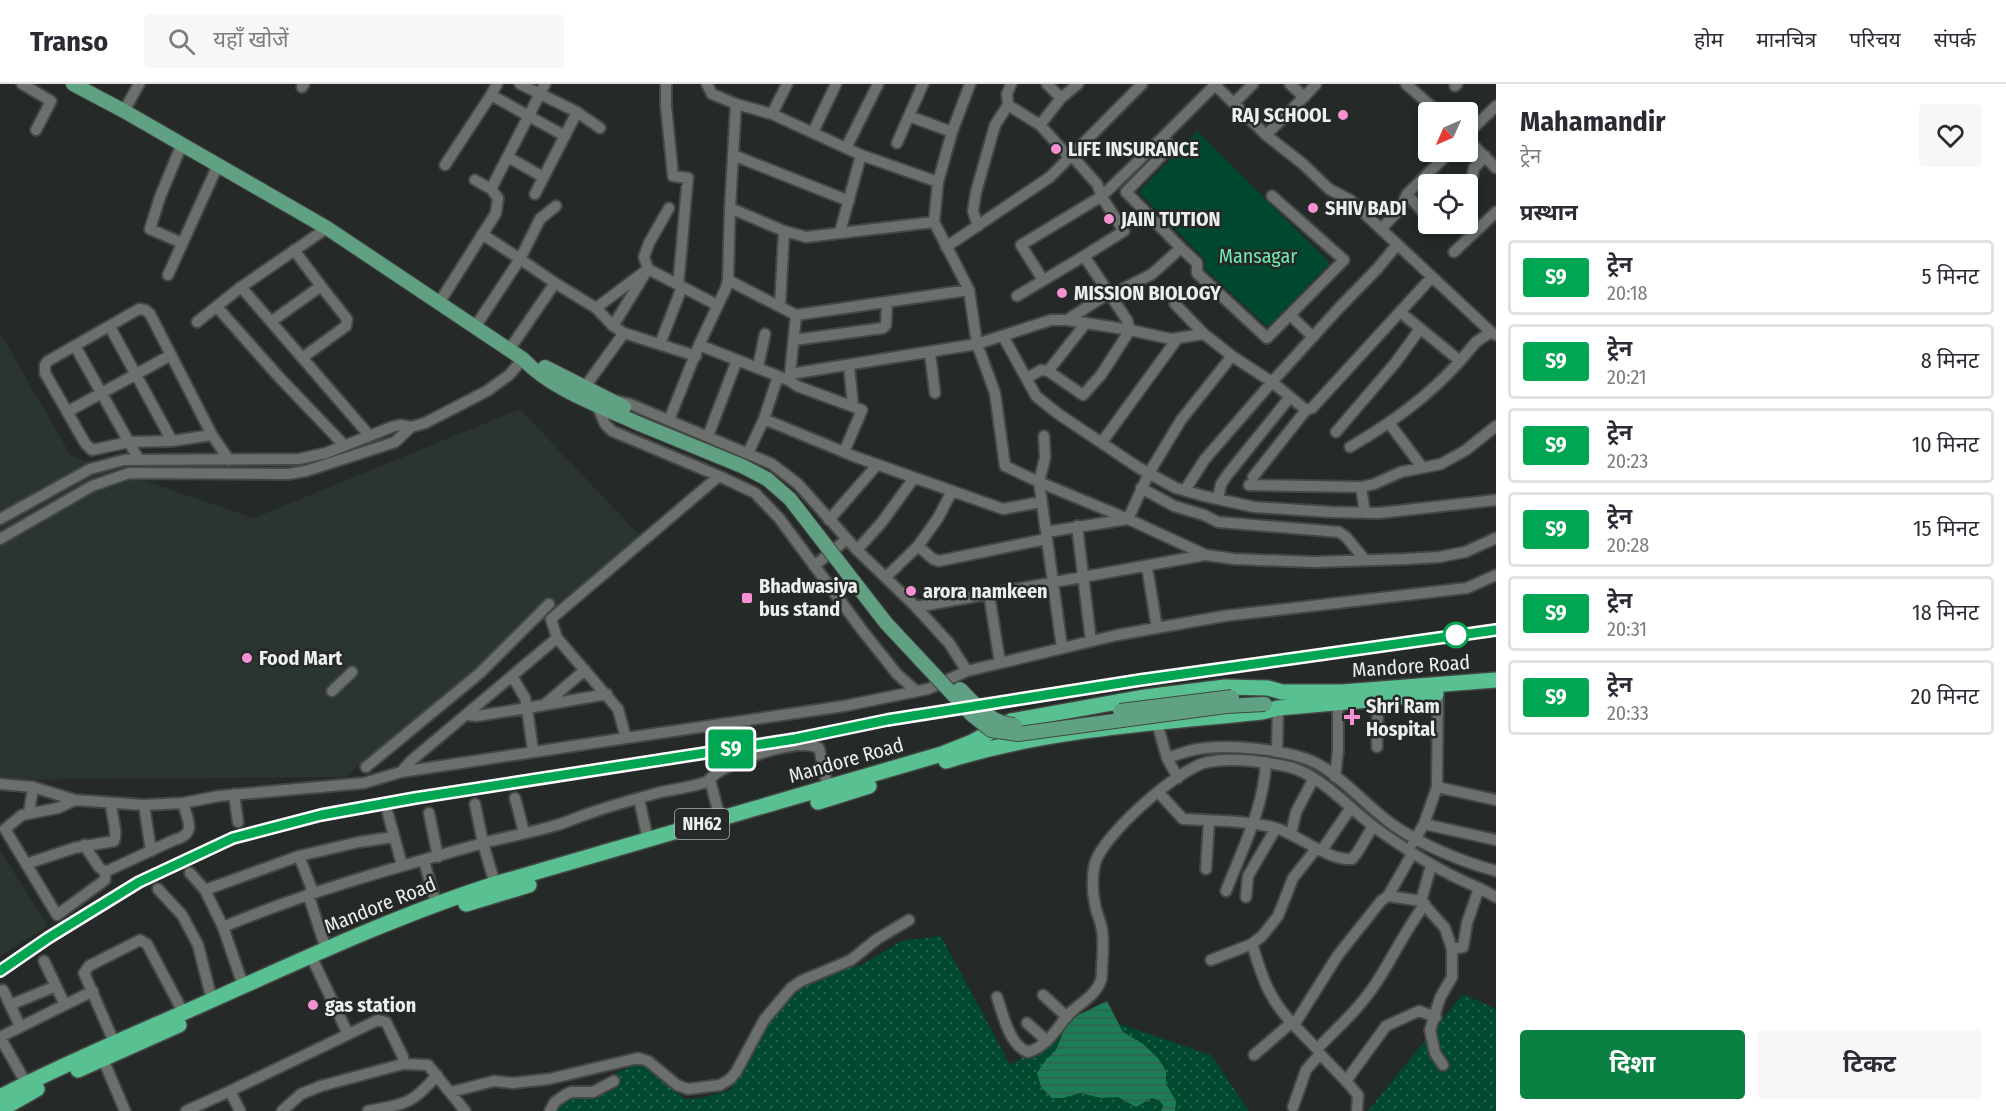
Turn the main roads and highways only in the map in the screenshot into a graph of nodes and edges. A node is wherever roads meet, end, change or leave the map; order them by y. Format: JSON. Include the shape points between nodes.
{"nodes":[{"id":1,"x":79,"y":85,"type":"edge"},
{"id":2,"x":524,"y":359,"type":"junction"},
{"id":3,"x":602,"y":402,"type":"junction"},
{"id":4,"x":1496,"y":680,"type":"edge"},
{"id":5,"x":1496,"y":689,"type":"edge"},
{"id":6,"x":1282,"y":692,"type":"junction"},
{"id":7,"x":1269,"y":702,"type":"junction"},
{"id":8,"x":313,"y":961,"type":"junction"},
{"id":9,"x":0,"y":1097,"type":"edge"},
{"id":10,"x":0,"y":1110,"type":"edge"}],
"edges":[{"from":1,"to":2,"type":"main road","via":[[327,228]]},
{"from":2,"to":3,"type":"main road","via":[[584,388]]},
{"from":2,"to":3,"type":"main road","via":[[535,371]]},
{"from":3,"to":7,"type":"main road","bridge":true,"via":[[742,465],[790,499],[886,623],[972,715],[991,730],[1018,734]]},
{"from":4,"to":6,"type":"highway","name":"Mandore Road","number":"NH62","via":[[1342,692]]},
{"from":5,"to":7,"type":"highway","name":"Mandore Road","number":"NH62","via":[[1378,700]]},
{"from":6,"to":7,"type":"main road"},
{"from":6,"to":8,"type":"highway","name":"Mandore Road","number":"NH62","via":[[1225,687],[1011,721],[942,754],[436,904],[326,949]]},
{"from":7,"to":8,"type":"highway","name":"Mandore Road","number":"NH62","via":[[1262,712],[1014,742],[976,752],[462,905]]},
{"from":8,"to":9,"type":"highway","name":"Mandore Road","number":"NH62","via":[[243,985]]},
{"from":8,"to":10,"type":"highway","name":"Mandore Road","number":"NH62","via":[[39,1088]]}]}
